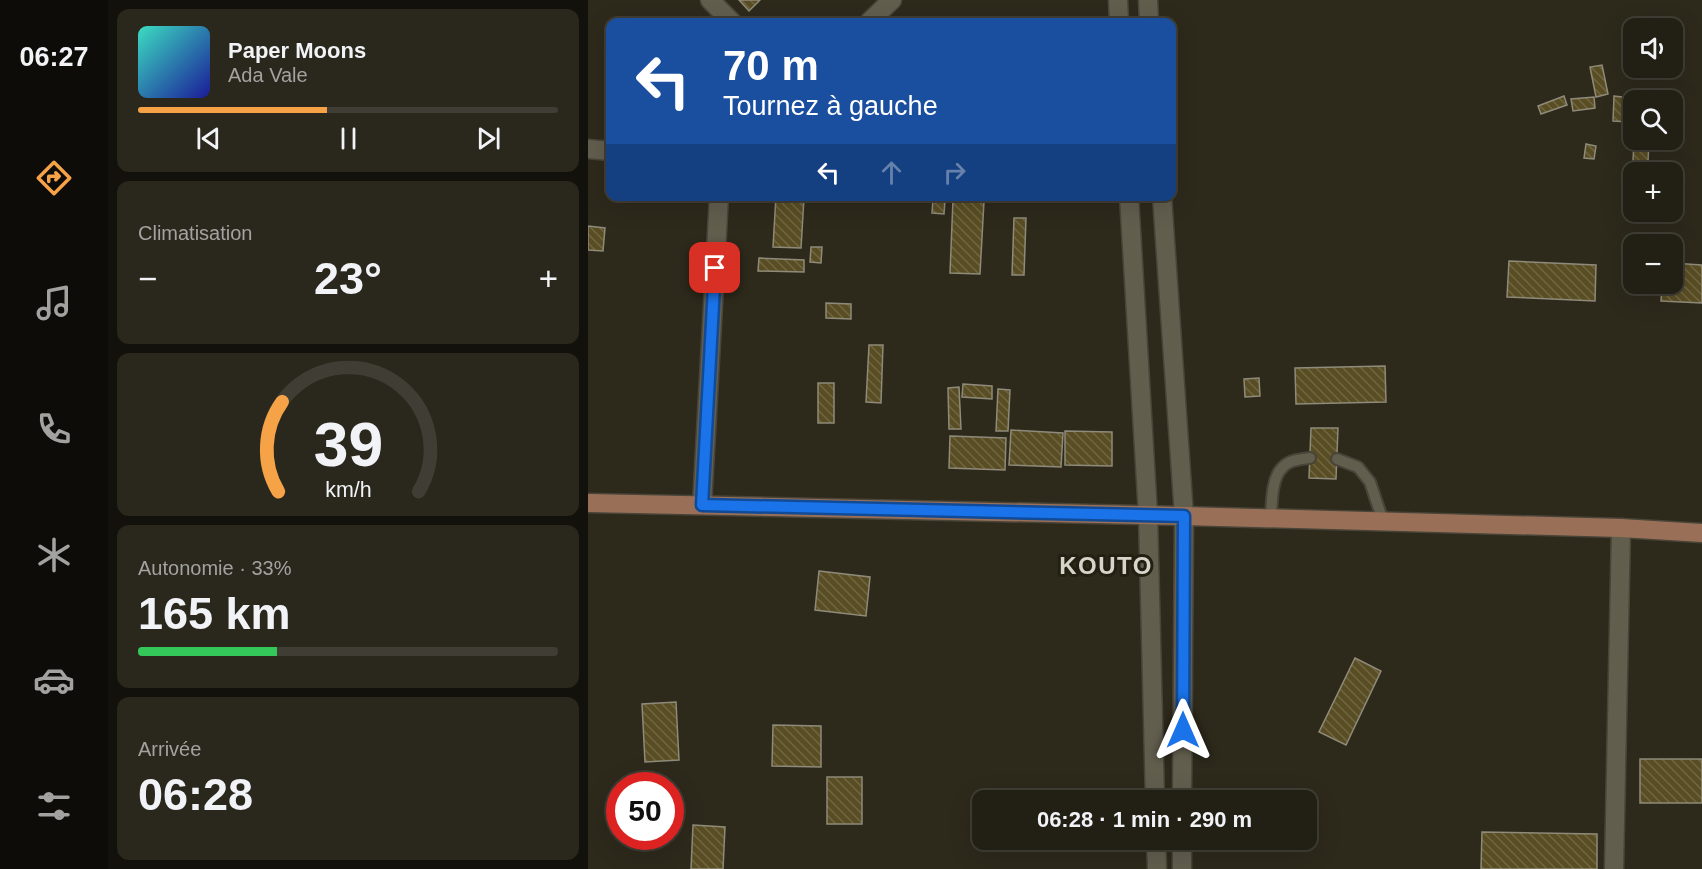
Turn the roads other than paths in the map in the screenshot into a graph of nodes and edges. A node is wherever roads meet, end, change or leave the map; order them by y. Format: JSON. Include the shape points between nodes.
{"nodes":[{"id":1,"x":710,"y":0,"type":"edge"},
{"id":2,"x":892,"y":0,"type":"edge"},
{"id":3,"x":1118,"y":0,"type":"edge"},
{"id":4,"x":1148,"y":0,"type":"edge"},
{"id":5,"x":728,"y":18,"type":"edge"},
{"id":6,"x":873,"y":18,"type":"edge"},
{"id":7,"x":1119,"y":18,"type":"edge"},
{"id":8,"x":1149,"y":18,"type":"edge"},
{"id":9,"x":588,"y":148,"type":"edge"},
{"id":10,"x":606,"y":150,"type":"edge"},
{"id":11,"x":719,"y":201,"type":"edge"},
{"id":12,"x":1130,"y":201,"type":"edge"},
{"id":13,"x":1162,"y":201,"type":"edge"},
{"id":14,"x":1310,"y":458,"type":"dead end"},
{"id":15,"x":1337,"y":459,"type":"dead end"},
{"id":16,"x":588,"y":503,"type":"edge"},
{"id":17,"x":702,"y":505,"type":"junction"},
{"id":18,"x":1148,"y":515,"type":"junction"},
{"id":19,"x":1184,"y":516,"type":"junction"},
{"id":20,"x":1271,"y":518,"type":"junction"},
{"id":21,"x":1383,"y":521,"type":"junction"},
{"id":22,"x":1621,"y":528,"type":"junction"},
{"id":23,"x":1702,"y":533,"type":"edge"},
{"id":24,"x":1155,"y":790,"type":"edge"},
{"id":25,"x":1182,"y":790,"type":"edge"},
{"id":26,"x":1156,"y":850,"type":"edge"},
{"id":27,"x":1182,"y":850,"type":"edge"},
{"id":28,"x":1156,"y":869,"type":"edge"},
{"id":29,"x":1182,"y":869,"type":"edge"},
{"id":30,"x":1614,"y":869,"type":"edge"}],
"edges":[{"from":1,"to":5,"type":"main road"},
{"from":2,"to":6,"type":"main road"},
{"from":3,"to":7,"type":"main road"},
{"from":4,"to":8,"type":"main road"},
{"from":9,"to":10,"type":"main road"},
{"from":11,"to":17,"type":"main road"},
{"from":12,"to":18,"type":"main road"},
{"from":13,"to":19,"type":"main road"},
{"from":14,"to":20,"type":"lane","via":[[1282,466],[1275,482]]},
{"from":15,"to":21,"type":"lane","via":[[1358,467],[1370,482]]},
{"from":16,"to":17,"type":"main road"},
{"from":17,"to":18,"type":"main road"},
{"from":18,"to":19,"type":"main road"},
{"from":18,"to":24,"type":"main road"},
{"from":19,"to":20,"type":"main road"},
{"from":19,"to":25,"type":"main road"},
{"from":20,"to":21,"type":"main road"},
{"from":21,"to":22,"type":"main road"},
{"from":22,"to":23,"type":"main road"},
{"from":22,"to":30,"type":"main road"},
{"from":26,"to":28,"type":"main road"},
{"from":27,"to":29,"type":"main road"}]}
